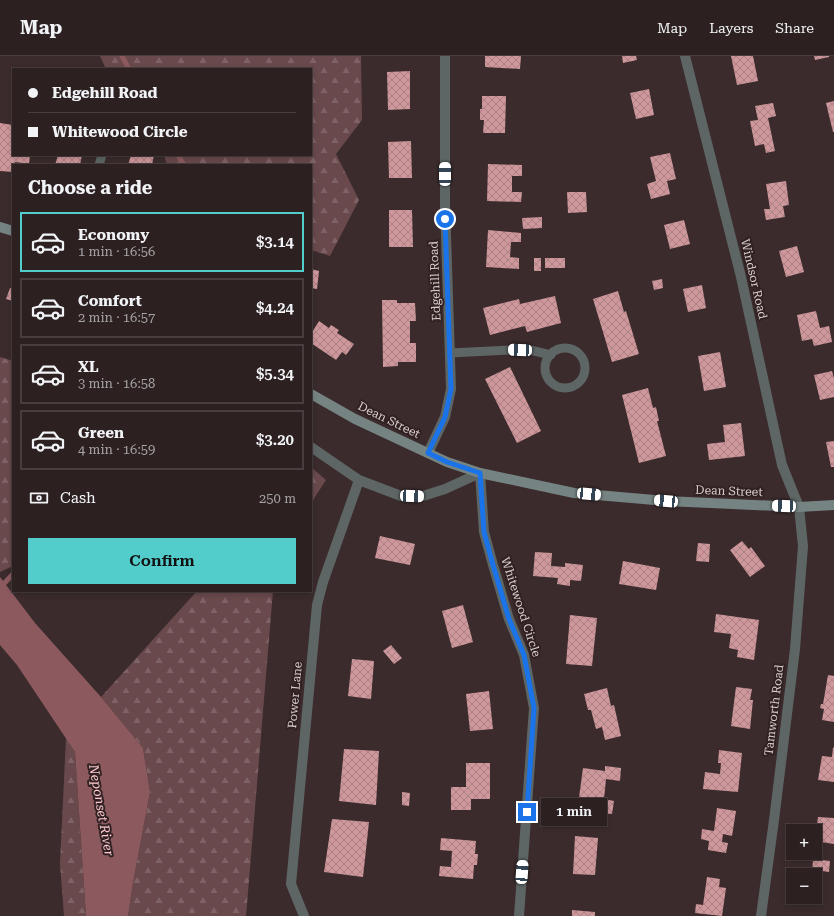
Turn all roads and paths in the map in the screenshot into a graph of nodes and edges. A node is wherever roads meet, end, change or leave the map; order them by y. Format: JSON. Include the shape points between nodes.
{"nodes":[{"id":1,"x":445,"y":56,"type":"edge"},
{"id":2,"x":685,"y":56,"type":"edge"},
{"id":3,"x":0,"y":227,"type":"edge"},
{"id":4,"x":12,"y":231,"type":"edge"},
{"id":5,"x":450,"y":353,"type":"junction"},
{"id":6,"x":551,"y":354,"type":"junction"},
{"id":7,"x":312,"y":395,"type":"edge"},
{"id":8,"x":312,"y":448,"type":"edge"},
{"id":9,"x":428,"y":453,"type":"junction"},
{"id":10,"x":480,"y":473,"type":"junction"},
{"id":11,"x":359,"y":480,"type":"junction"},
{"id":12,"x":834,"y":505,"type":"edge"},
{"id":13,"x":799,"y":507,"type":"junction"},
{"id":14,"x":304,"y":916,"type":"edge"},
{"id":15,"x":519,"y":916,"type":"edge"},
{"id":16,"x":761,"y":916,"type":"edge"}],
"edges":[{"from":1,"to":5,"type":"street","name":"Edgehill Road","via":[[445,204]]},
{"from":2,"to":13,"type":"street","name":"Windsor Road","via":[[741,277],[782,465]]},
{"from":3,"to":4,"type":"main road"},
{"from":5,"to":6,"type":"lane","via":[[530,350]]},
{"from":5,"to":9,"type":"street","name":"Edgehill Road","via":[[450,396],[445,417]]},
{"from":6,"to":6,"type":"lane","via":[[562,349],[575,350],[580,354],[585,372],[579,383],[566,388],[554,384],[549,379],[546,367]]},
{"from":7,"to":9,"type":"main road","name":"Dean Street","via":[[355,420]]},
{"from":8,"to":11,"type":"street"},
{"from":9,"to":10,"type":"main road","name":"Dean Street"},
{"from":10,"to":11,"type":"street","via":[[423,496],[401,496]]},
{"from":10,"to":13,"type":"main road","name":"Dean Street","via":[[574,493],[666,501]]},
{"from":10,"to":15,"type":"street","name":"Whitewood Circle","via":[[484,532],[509,619],[524,655],[534,708]]},
{"from":11,"to":14,"type":"street","name":"Power Lane","via":[[317,605],[291,884]]},
{"from":12,"to":13,"type":"main road","name":"Dean Street"},
{"from":13,"to":16,"type":"street","name":"Tamworth Road","via":[[803,546],[795,649]]}]}
